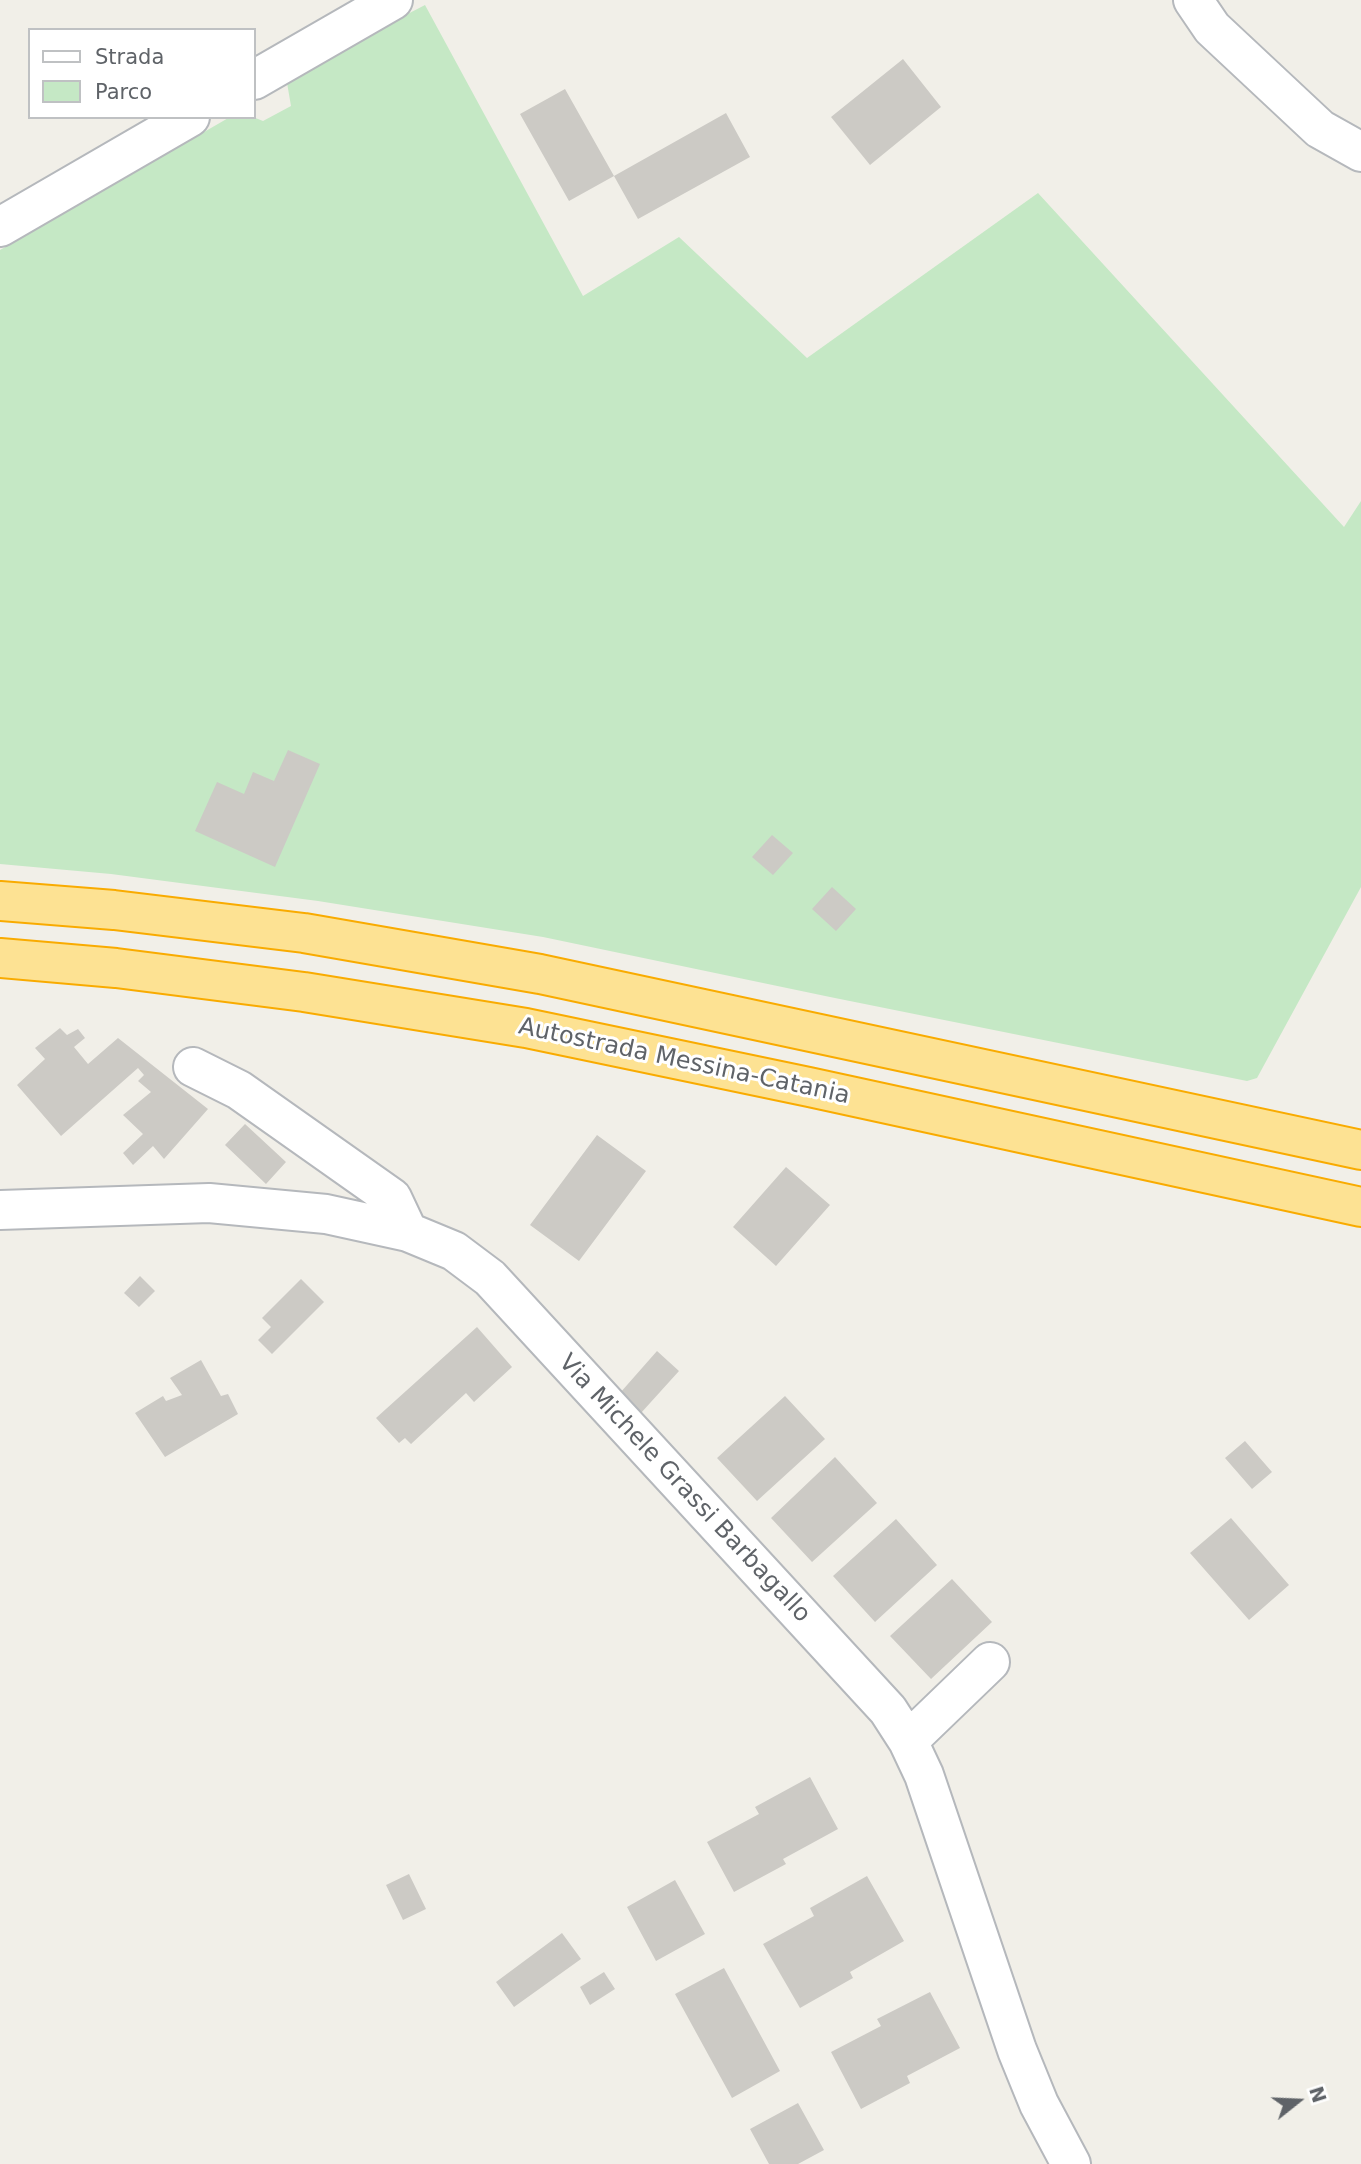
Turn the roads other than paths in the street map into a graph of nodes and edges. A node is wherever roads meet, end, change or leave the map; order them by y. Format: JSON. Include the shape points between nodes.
{"nodes":[{"id":1,"x":393,"y":0,"type":"edge"},
{"id":2,"x":1193,"y":0,"type":"edge"},
{"id":3,"x":256,"y":79,"type":"edge"},
{"id":4,"x":187,"y":119,"type":"edge"},
{"id":5,"x":1361,"y":152,"type":"edge"},
{"id":6,"x":0,"y":227,"type":"edge"},
{"id":7,"x":0,"y":901,"type":"edge"},
{"id":8,"x":0,"y":958,"type":"edge"},
{"id":9,"x":193,"y":1067,"type":"dead end"},
{"id":10,"x":1361,"y":1150,"type":"edge"},
{"id":11,"x":1361,"y":1207,"type":"edge"},
{"id":12,"x":0,"y":1210,"type":"edge"},
{"id":13,"x":408,"y":1232,"type":"junction"},
{"id":14,"x":989,"y":1662,"type":"dead end"},
{"id":15,"x":908,"y":1741,"type":"junction"},
{"id":16,"x":1071,"y":2164,"type":"edge"}],
"edges":[{"from":1,"to":3,"type":"street"},
{"from":2,"to":5,"type":"street","via":[[1212,28],[1320,129]]},
{"from":4,"to":6,"type":"street"},
{"from":7,"to":10,"type":"highway","via":[[304,933],[540,974]]},
{"from":8,"to":11,"type":"highway","name":"Autostrada Messina-Catania","via":[[304,992],[526,1028]]},
{"from":9,"to":13,"type":"street","via":[[239,1090],[392,1198]]},
{"from":12,"to":13,"type":"street","name":"Via Michele Grassi Barbagallo","via":[[209,1203],[326,1214]]},
{"from":13,"to":15,"type":"street","name":"Via Michele Grassi Barbagallo","via":[[454,1251],[490,1278],[888,1710]]},
{"from":14,"to":15,"type":"street"},
{"from":15,"to":16,"type":"street","name":"Via Michele Grassi Barbagallo","via":[[924,1774],[1017,2050]]}]}
